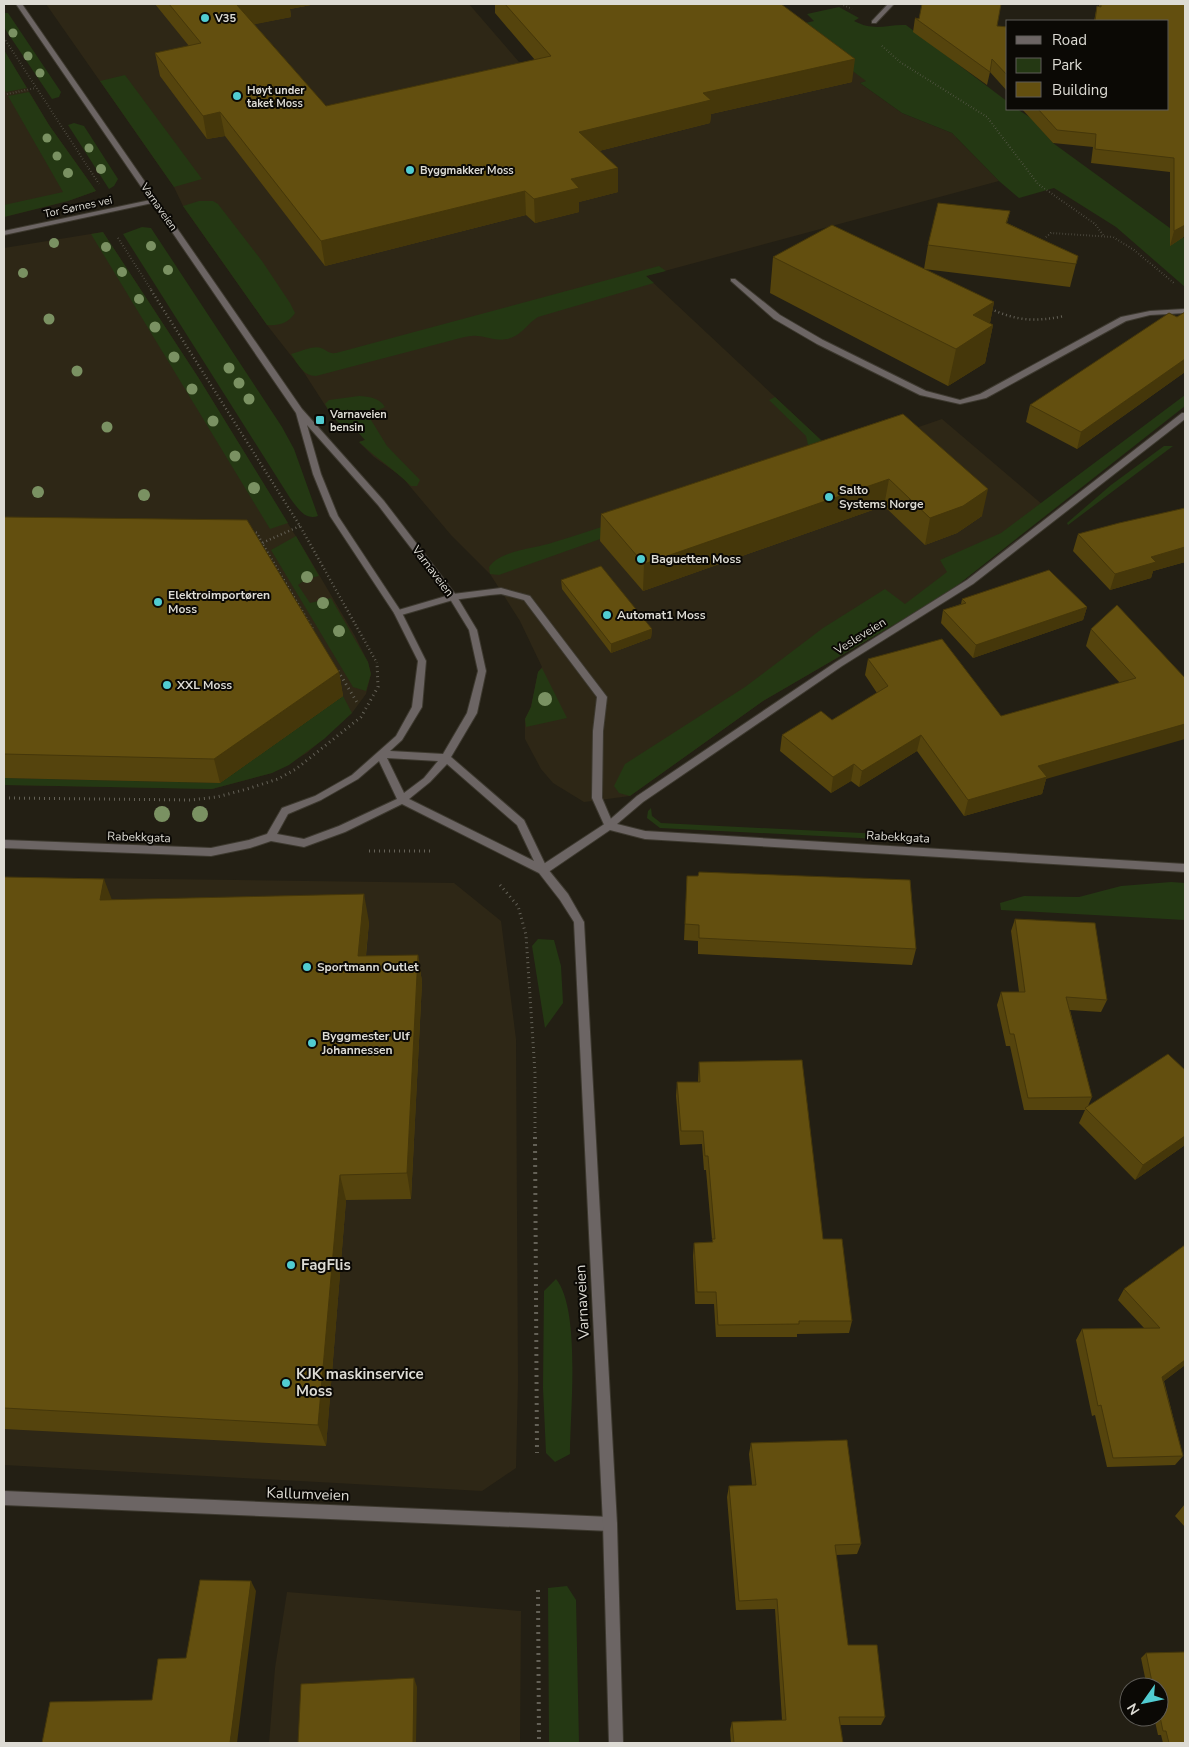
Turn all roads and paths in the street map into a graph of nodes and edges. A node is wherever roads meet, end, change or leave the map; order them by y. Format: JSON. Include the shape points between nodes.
{"nodes":[{"id":1,"x":19,"y":4,"type":"edge"},
{"id":2,"x":889,"y":6,"type":"edge"},
{"id":3,"x":874,"y":22,"type":"joint"},
{"id":4,"x":4,"y":38,"type":"edge"},
{"id":5,"x":36,"y":88,"type":"junction"},
{"id":6,"x":7,"y":94,"type":"dead end"},
{"id":7,"x":155,"y":200,"type":"junction"},
{"id":8,"x":112,"y":211,"type":"junction"},
{"id":9,"x":4,"y":233,"type":"edge"},
{"id":10,"x":1103,"y":235,"type":"junction"},
{"id":11,"x":1046,"y":236,"type":"dead end"},
{"id":12,"x":733,"y":280,"type":"dead end"},
{"id":13,"x":1178,"y":287,"type":"dead end"},
{"id":14,"x":984,"y":306,"type":"edge"},
{"id":15,"x":1185,"y":311,"type":"edge"},
{"id":16,"x":1064,"y":316,"type":"dead end"},
{"id":17,"x":299,"y":411,"type":"junction"},
{"id":18,"x":1185,"y":415,"type":"edge"},
{"id":19,"x":300,"y":526,"type":"junction"},
{"id":20,"x":248,"y":530,"type":"edge"},
{"id":21,"x":262,"y":544,"type":"junction"},
{"id":22,"x":454,"y":597,"type":"junction"},
{"id":23,"x":398,"y":613,"type":"junction"},
{"id":24,"x":316,"y":634,"type":"edge"},
{"id":25,"x":336,"y":667,"type":"edge"},
{"id":26,"x":358,"y":704,"type":"dead end"},
{"id":27,"x":381,"y":754,"type":"junction"},
{"id":28,"x":446,"y":758,"type":"junction"},
{"id":29,"x":4,"y":798,"type":"edge"},
{"id":30,"x":402,"y":800,"type":"junction"},
{"id":31,"x":610,"y":826,"type":"junction"},
{"id":32,"x":271,"y":837,"type":"junction"},
{"id":33,"x":4,"y":844,"type":"edge"},
{"id":34,"x":361,"y":851,"type":"dead end"},
{"id":35,"x":436,"y":851,"type":"dead end"},
{"id":36,"x":1185,"y":868,"type":"edge"},
{"id":37,"x":543,"y":870,"type":"junction"},
{"id":38,"x":498,"y":883,"type":"dead end"},
{"id":39,"x":537,"y":1453,"type":"dead end"},
{"id":40,"x":4,"y":1498,"type":"edge"},
{"id":41,"x":610,"y":1524,"type":"junction"},
{"id":42,"x":538,"y":1590,"type":"dead end"},
{"id":43,"x":539,"y":1743,"type":"edge"},
{"id":44,"x":616,"y":1743,"type":"edge"}],
"edges":[{"from":1,"to":7,"type":"street","name":"Varnaveien"},
{"from":2,"to":3,"type":"street"},
{"from":3,"to":10,"type":"path","via":[[875,34],[884,49],[987,117],[1038,184],[1095,224]]},
{"from":4,"to":5,"type":"path"},
{"from":5,"to":6,"type":"path"},
{"from":5,"to":8,"type":"path","via":[[104,190]]},
{"from":7,"to":8,"type":"street","name":"Tor Sørnes vei"},
{"from":7,"to":17,"type":"street","name":"Varnaveien"},
{"from":8,"to":9,"type":"street","name":"Tor Sørnes vei"},
{"from":8,"to":19,"type":"path","via":[[113,231]]},
{"from":10,"to":11,"type":"path","via":[[1050,233]]},
{"from":10,"to":13,"type":"path","via":[[1120,239]]},
{"from":12,"to":15,"type":"street","via":[[777,317],[820,342],[922,393],[960,402],[983,396],[1124,319],[1150,313]]},
{"from":14,"to":16,"type":"path","via":[[1024,322]]},
{"from":17,"to":22,"type":"street","name":"Varnaveien","via":[[381,503]]},
{"from":17,"to":23,"type":"street","name":"Varnaveien","via":[[317,474],[334,516]]},
{"from":18,"to":31,"type":"street","name":"Vesleveien","via":[[970,582],[840,664],[640,799]]},
{"from":19,"to":21,"type":"path"},
{"from":19,"to":29,"type":"path","via":[[377,662],[378,687],[360,717],[284,776],[217,797],[191,800]]},
{"from":20,"to":21,"type":"path","via":[[257,533]]},
{"from":21,"to":24,"type":"path"},
{"from":22,"to":23,"type":"street"},
{"from":22,"to":28,"type":"street","name":"Varnaveien","via":[[473,630],[482,671],[472,713]]},
{"from":22,"to":31,"type":"street","via":[[501,591],[527,598],[602,697],[597,798]]},
{"from":23,"to":27,"type":"street","name":"Varnaveien","via":[[422,662],[417,707],[399,738]]},
{"from":25,"to":26,"type":"path"},
{"from":27,"to":28,"type":"street"},
{"from":27,"to":30,"type":"street"},
{"from":27,"to":32,"type":"street","name":"Varnaveien","via":[[354,777],[318,798],[284,811]]},
{"from":28,"to":30,"type":"street","name":"Varnaveien","via":[[427,780]]},
{"from":28,"to":37,"type":"street","name":"Varnaveien","via":[[521,824]]},
{"from":30,"to":32,"type":"street","name":"Varnaveien","via":[[342,830],[304,843]]},
{"from":30,"to":37,"type":"street","name":"Varnaveien"},
{"from":31,"to":36,"type":"street","name":"Rabekkgata","via":[[645,835]]},
{"from":31,"to":37,"type":"street","name":"Vesleveien"},
{"from":32,"to":33,"type":"street","name":"Rabekkgata","via":[[211,852]]},
{"from":34,"to":35,"type":"path"},
{"from":37,"to":41,"type":"street","name":"Varnaveien","via":[[579,922]]},
{"from":38,"to":39,"type":"path","via":[[518,906],[528,957],[535,1073]]},
{"from":40,"to":41,"type":"street","name":"Kallumveien"},
{"from":41,"to":44,"type":"street","name":"Varnaveien"},
{"from":42,"to":43,"type":"path"}]}
